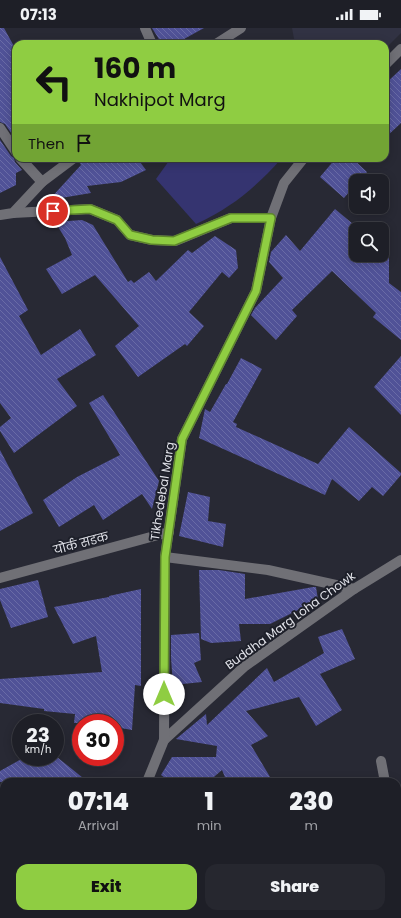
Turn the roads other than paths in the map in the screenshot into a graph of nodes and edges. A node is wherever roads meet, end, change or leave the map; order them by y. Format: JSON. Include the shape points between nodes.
{"nodes":[{"id":1,"x":145,"y":28,"type":"edge"},
{"id":2,"x":241,"y":28,"type":"edge"},
{"id":3,"x":150,"y":40,"type":"edge"},
{"id":4,"x":222,"y":40,"type":"edge"},
{"id":5,"x":401,"y":49,"type":"edge"},
{"id":6,"x":389,"y":61,"type":"edge"},
{"id":7,"x":0,"y":128,"type":"edge"},
{"id":8,"x":12,"y":146,"type":"edge"},
{"id":9,"x":24,"y":162,"type":"edge"},
{"id":10,"x":69,"y":162,"type":"edge"},
{"id":11,"x":301,"y":162,"type":"edge"},
{"id":12,"x":42,"y":182,"type":"junction"},
{"id":13,"x":13,"y":213,"type":"junction"},
{"id":14,"x":0,"y":215,"type":"edge"},
{"id":15,"x":271,"y":218,"type":"junction"},
{"id":16,"x":169,"y":532,"type":"junction"},
{"id":17,"x":165,"y":557,"type":"junction"},
{"id":18,"x":401,"y":560,"type":"edge"},
{"id":19,"x":0,"y":578,"type":"edge"},
{"id":20,"x":354,"y":589,"type":"junction"},
{"id":21,"x":164,"y":740,"type":"junction"},
{"id":22,"x":381,"y":761,"type":"dead end"},
{"id":23,"x":148,"y":778,"type":"edge"},
{"id":24,"x":384,"y":778,"type":"edge"}],
"edges":[{"from":1,"to":3,"type":"street"},
{"from":2,"to":4,"type":"street"},
{"from":5,"to":6,"type":"street"},
{"from":7,"to":8,"type":"street"},
{"from":9,"to":12,"type":"street"},
{"from":10,"to":12,"type":"street"},
{"from":11,"to":15,"type":"street","name":"Tikhedebal Marg","via":[[284,182]]},
{"from":12,"to":13,"type":"street"},
{"from":13,"to":14,"type":"street"},
{"from":13,"to":15,"type":"street","via":[[90,209],[117,220],[130,235],[174,241],[231,218]]},
{"from":15,"to":16,"type":"street","name":"Tikhedebal Marg","via":[[256,291],[182,439]]},
{"from":16,"to":17,"type":"street","name":"Tikhedebal Marg"},
{"from":16,"to":19,"type":"street","name":"योर्क सडक"},
{"from":17,"to":20,"type":"street","via":[[268,570]]},
{"from":17,"to":21,"type":"street","name":"Tikhedebal Marg"},
{"from":18,"to":20,"type":"street","name":"Buddha Marg Loha Chowk"},
{"from":20,"to":21,"type":"street","name":"Buddha Marg Loha Chowk","via":[[244,667]]},
{"from":21,"to":23,"type":"street","name":"Tikhedebal Marg"},
{"from":22,"to":24,"type":"street"}]}
